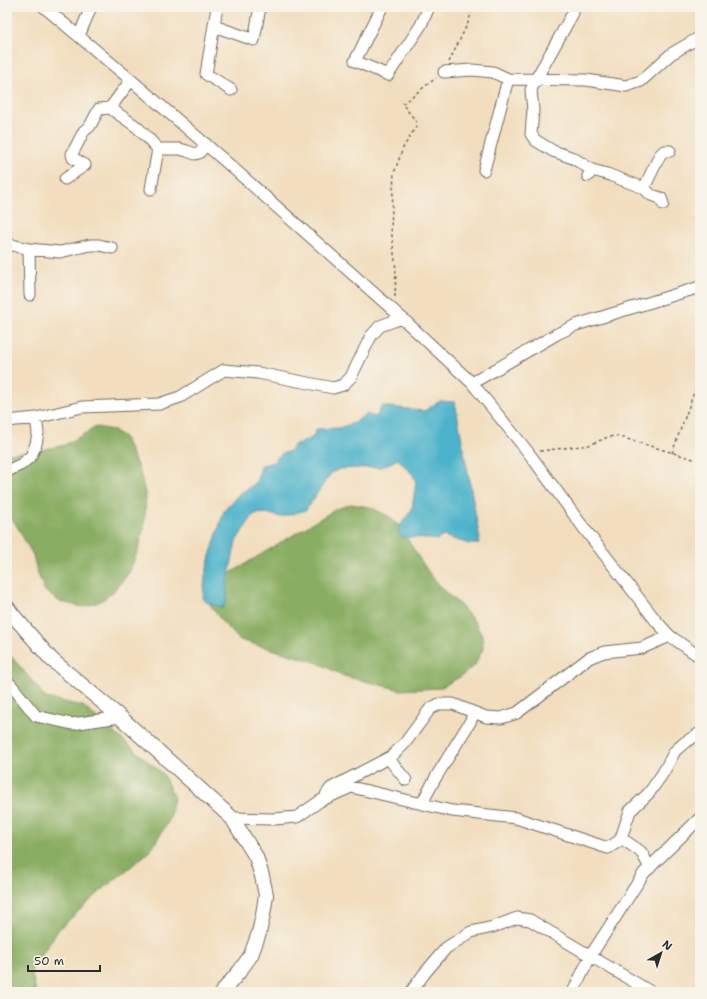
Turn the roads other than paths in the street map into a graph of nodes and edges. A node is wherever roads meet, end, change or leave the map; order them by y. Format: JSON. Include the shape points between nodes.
{"nodes":[{"id":1,"x":44,"y":7,"type":"edge"},
{"id":2,"x":91,"y":7,"type":"edge"},
{"id":3,"x":218,"y":7,"type":"edge"},
{"id":4,"x":260,"y":7,"type":"edge"},
{"id":5,"x":382,"y":7,"type":"edge"},
{"id":6,"x":429,"y":7,"type":"edge"},
{"id":7,"x":573,"y":13,"type":"dead end"},
{"id":8,"x":214,"y":26,"type":"junction"},
{"id":9,"x":79,"y":36,"type":"junction"},
{"id":10,"x":700,"y":37,"type":"edge"},
{"id":11,"x":444,"y":72,"type":"road end"},
{"id":12,"x":508,"y":79,"type":"junction"},
{"id":13,"x":536,"y":79,"type":"junction"},
{"id":14,"x":131,"y":80,"type":"junction"},
{"id":15,"x":231,"y":90,"type":"dead end"},
{"id":16,"x":110,"y":108,"type":"junction"},
{"id":17,"x":206,"y":144,"type":"junction"},
{"id":18,"x":158,"y":149,"type":"junction"},
{"id":19,"x":670,"y":151,"type":"dead end"},
{"id":20,"x":484,"y":170,"type":"dead end"},
{"id":21,"x":65,"y":179,"type":"dead end"},
{"id":22,"x":644,"y":188,"type":"junction"},
{"id":23,"x":151,"y":189,"type":"dead end"},
{"id":24,"x":663,"y":204,"type":"dead end"},
{"id":25,"x":7,"y":245,"type":"edge"},
{"id":26,"x":112,"y":248,"type":"dead end"},
{"id":27,"x":29,"y":249,"type":"junction"},
{"id":28,"x":700,"y":288,"type":"edge"},
{"id":29,"x":30,"y":295,"type":"dead end"},
{"id":30,"x":398,"y":314,"type":"junction"},
{"id":31,"x":472,"y":383,"type":"junction"},
{"id":32,"x":36,"y":418,"type":"junction"},
{"id":33,"x":7,"y":421,"type":"edge"},
{"id":34,"x":7,"y":471,"type":"edge"},
{"id":35,"x":7,"y":607,"type":"edge"},
{"id":36,"x":670,"y":636,"type":"junction"},
{"id":37,"x":700,"y":657,"type":"edge"},
{"id":38,"x":7,"y":681,"type":"edge"},
{"id":39,"x":474,"y":713,"type":"junction"},
{"id":40,"x":120,"y":718,"type":"junction"},
{"id":41,"x":700,"y":733,"type":"edge"},
{"id":42,"x":388,"y":758,"type":"junction"},
{"id":43,"x":406,"y":780,"type":"dead end"},
{"id":44,"x":320,"y":801,"type":"junction"},
{"id":45,"x":422,"y":804,"type":"junction"},
{"id":46,"x":232,"y":818,"type":"junction"},
{"id":47,"x":700,"y":818,"type":"edge"},
{"id":48,"x":621,"y":838,"type":"junction"},
{"id":49,"x":650,"y":868,"type":"junction"},
{"id":50,"x":591,"y":955,"type":"junction"},
{"id":51,"x":222,"y":992,"type":"edge"},
{"id":52,"x":411,"y":992,"type":"edge"},
{"id":53,"x":573,"y":992,"type":"edge"},
{"id":54,"x":651,"y":992,"type":"edge"}],
"edges":[{"from":1,"to":9,"type":"street"},
{"from":2,"to":9,"type":"street"},
{"from":3,"to":8,"type":"street"},
{"from":4,"to":8,"type":"street","via":[[254,40]]},
{"from":5,"to":6,"type":"street","via":[[355,61],[388,75]]},
{"from":7,"to":13,"type":"street"},
{"from":8,"to":15,"type":"street","via":[[206,74]]},
{"from":9,"to":14,"type":"street"},
{"from":10,"to":13,"type":"street","via":[[671,54],[641,82],[626,86],[586,80]]},
{"from":11,"to":12,"type":"street","via":[[493,72]]},
{"from":12,"to":13,"type":"street"},
{"from":12,"to":20,"type":"street"},
{"from":13,"to":22,"type":"street","via":[[532,90],[532,134],[535,140],[553,151],[573,158],[590,173],[607,174]]},
{"from":14,"to":16,"type":"street"},
{"from":14,"to":17,"type":"street"},
{"from":16,"to":18,"type":"street","via":[[137,127]]},
{"from":16,"to":21,"type":"street","via":[[99,109],[90,126],[84,131],[72,154],[73,158],[85,165]]},
{"from":17,"to":18,"type":"street","via":[[195,154],[180,149]]},
{"from":17,"to":30,"type":"street"},
{"from":18,"to":23,"type":"street"},
{"from":19,"to":22,"type":"street","via":[[664,151],[660,155]]},
{"from":22,"to":24,"type":"street","via":[[651,195],[661,198]]},
{"from":25,"to":27,"type":"street"},
{"from":26,"to":27,"type":"street","via":[[100,245],[60,252]]},
{"from":27,"to":29,"type":"street"},
{"from":28,"to":31,"type":"street","via":[[576,325]]},
{"from":30,"to":31,"type":"street"},
{"from":30,"to":32,"type":"street","via":[[380,326],[371,336],[351,377],[343,385],[333,388],[258,373],[224,370],[180,397],[159,404],[82,407]]},
{"from":31,"to":36,"type":"street"},
{"from":32,"to":33,"type":"street"},
{"from":32,"to":34,"type":"street","via":[[38,433],[32,456]]},
{"from":35,"to":40,"type":"street","via":[[51,659]]},
{"from":36,"to":37,"type":"street"},
{"from":36,"to":39,"type":"street","via":[[642,648],[604,652],[589,658],[517,713],[502,718]]},
{"from":38,"to":40,"type":"street","via":[[36,716],[72,724]]},
{"from":39,"to":42,"type":"street","via":[[453,704],[439,704],[430,709],[405,743]]},
{"from":39,"to":45,"type":"street"},
{"from":40,"to":46,"type":"street"},
{"from":41,"to":48,"type":"street","via":[[675,751],[649,793],[630,811]]},
{"from":42,"to":43,"type":"street"},
{"from":42,"to":44,"type":"street","via":[[331,788]]},
{"from":44,"to":45,"type":"street","via":[[351,787]]},
{"from":44,"to":46,"type":"street","via":[[297,817]]},
{"from":45,"to":48,"type":"street","via":[[452,811],[516,818],[608,848]]},
{"from":46,"to":51,"type":"street","via":[[256,857],[266,895],[259,933],[251,955]]},
{"from":47,"to":49,"type":"street"},
{"from":48,"to":49,"type":"street","via":[[640,851]]},
{"from":49,"to":50,"type":"street"},
{"from":50,"to":52,"type":"street","via":[[530,920],[517,918],[471,932],[446,948]]},
{"from":50,"to":53,"type":"street"},
{"from":50,"to":54,"type":"street"}]}
